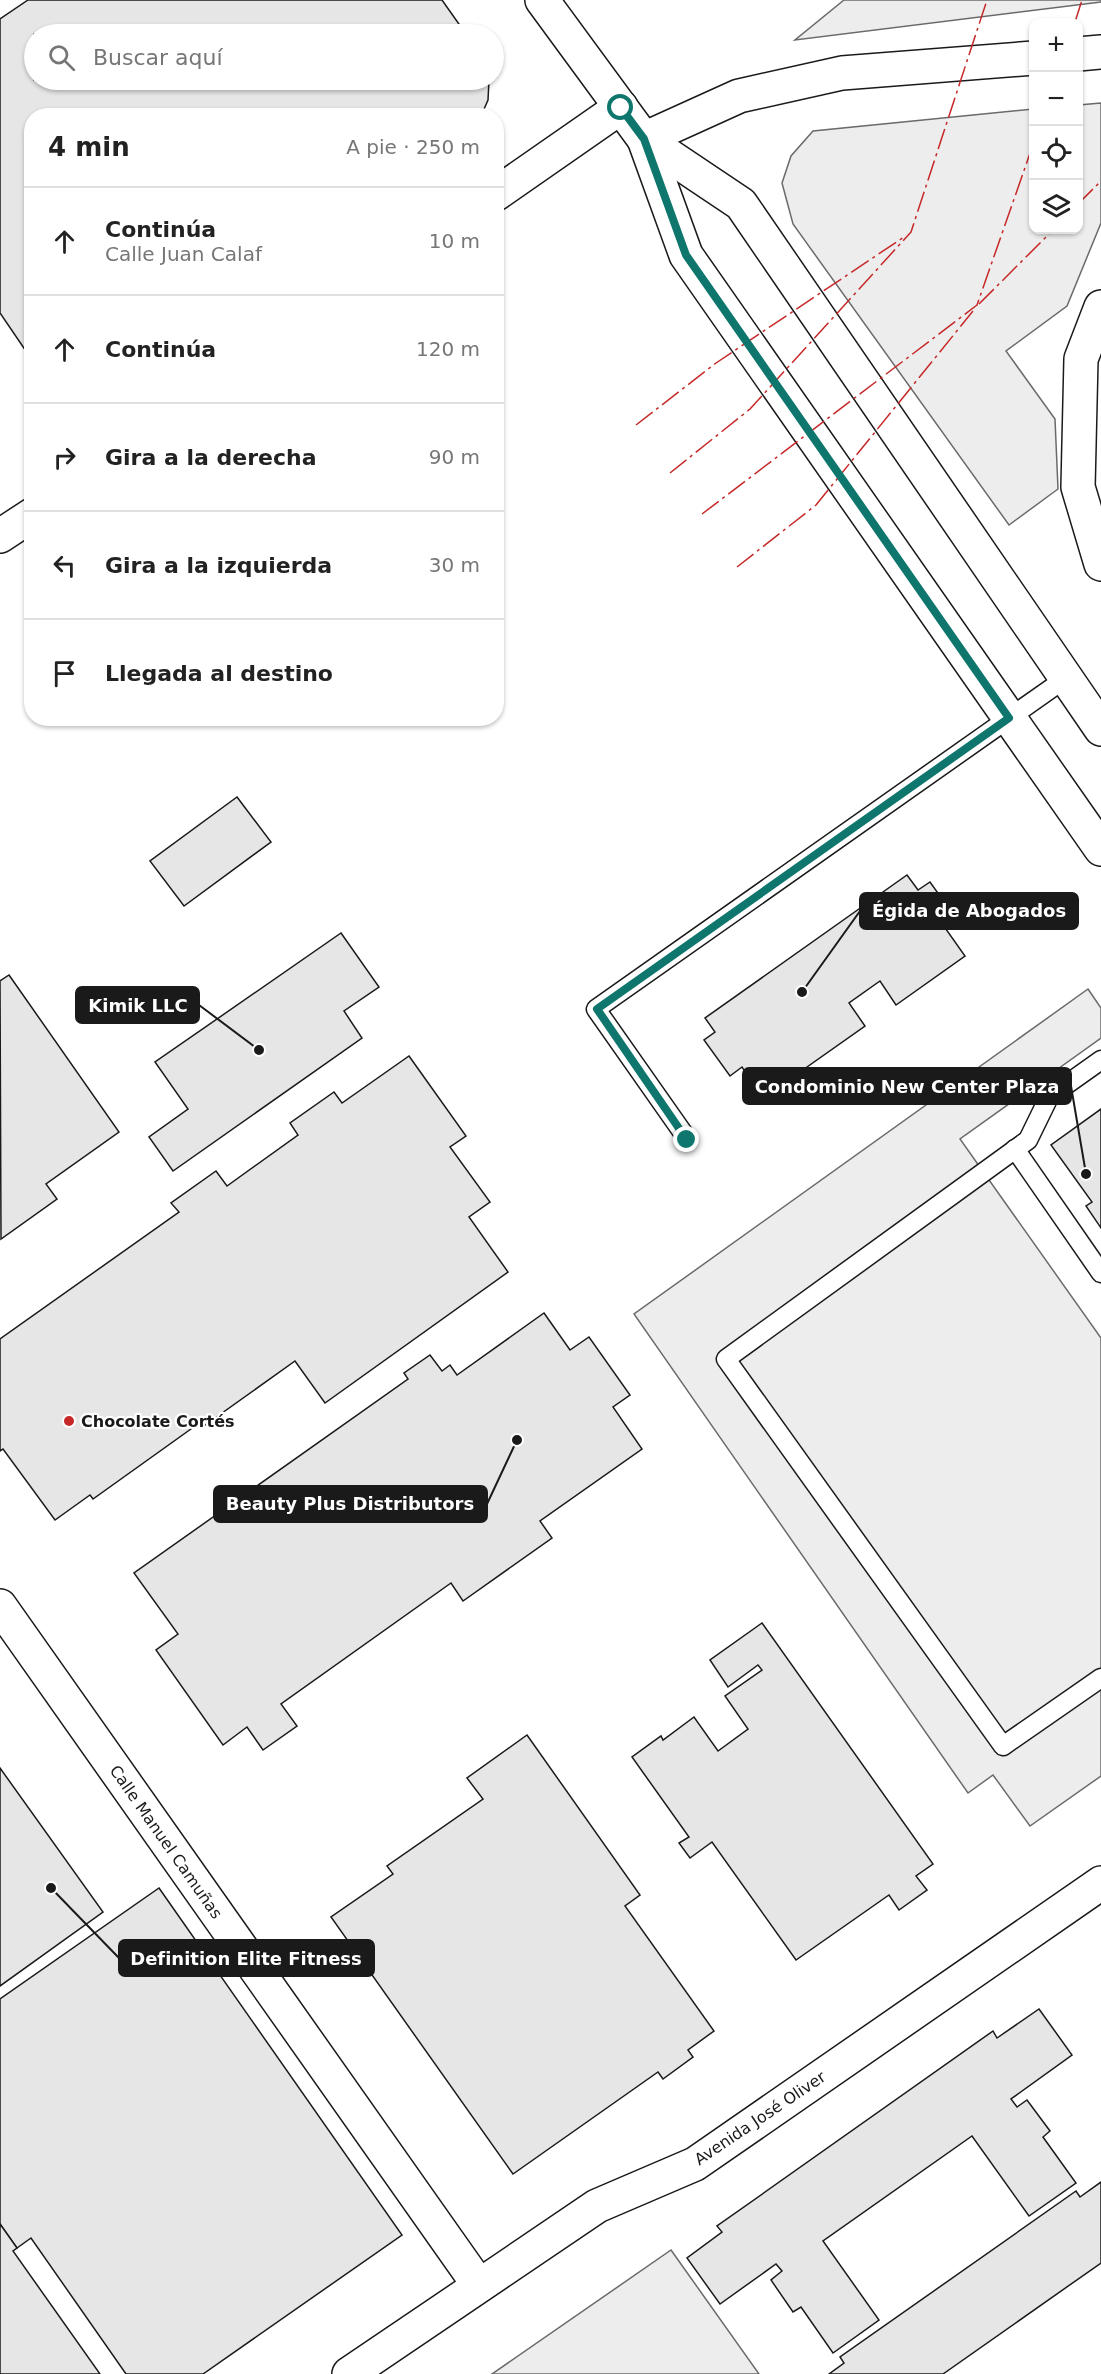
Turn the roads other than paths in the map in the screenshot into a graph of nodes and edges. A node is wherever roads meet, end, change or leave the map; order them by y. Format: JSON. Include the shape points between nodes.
{"nodes":[{"id":1,"x":542,"y":0,"type":"edge"},
{"id":2,"x":1101,"y":52,"type":"edge"},
{"id":3,"x":1083,"y":54,"type":"edge"},
{"id":4,"x":1029,"y":58,"type":"edge"},
{"id":5,"x":621,"y":108,"type":"junction"},
{"id":6,"x":644,"y":139,"type":"junction"},
{"id":7,"x":504,"y":188,"type":"edge"},
{"id":8,"x":1101,"y":307,"type":"edge"},
{"id":9,"x":24,"y":520,"type":"edge"},
{"id":10,"x":0,"y":536,"type":"edge"},
{"id":11,"x":1101,"y":564,"type":"edge"},
{"id":12,"x":1066,"y":678,"type":"junction"},
{"id":13,"x":1009,"y":718,"type":"junction"},
{"id":14,"x":1101,"y":729,"type":"edge"},
{"id":15,"x":1101,"y":849,"type":"edge"},
{"id":16,"x":1101,"y":1060,"type":"edge"},
{"id":17,"x":687,"y":1140,"type":"dead end"},
{"id":18,"x":1015,"y":1149,"type":"junction"},
{"id":19,"x":1101,"y":1273,"type":"edge"},
{"id":20,"x":0,"y":1606,"type":"edge"},
{"id":21,"x":1101,"y":1678,"type":"edge"},
{"id":22,"x":1101,"y":1883,"type":"edge"},
{"id":23,"x":478,"y":2284,"type":"junction"},
{"id":24,"x":349,"y":2374,"type":"edge"}],
"edges":[{"from":1,"to":5,"type":"street"},
{"from":2,"to":3,"type":"street"},
{"from":4,"to":6,"type":"street","via":[[842,73],[739,96]]},
{"from":5,"to":6,"type":"street"},
{"from":5,"to":7,"type":"street"},
{"from":6,"to":12,"type":"street","via":[[741,204]]},
{"from":6,"to":13,"type":"street","via":[[686,255]]},
{"from":8,"to":11,"type":"street","via":[[1081,359],[1077,487]]},
{"from":9,"to":10,"type":"street"},
{"from":12,"to":13,"type":"lane"},
{"from":12,"to":14,"type":"street"},
{"from":13,"to":15,"type":"street"},
{"from":13,"to":17,"type":"lane","via":[[597,1009]]},
{"from":16,"to":18,"type":"lane","via":[[1049,1097],[1028,1140]]},
{"from":18,"to":19,"type":"lane"},
{"from":18,"to":21,"type":"lane","via":[[726,1359],[1003,1746]]},
{"from":20,"to":23,"type":"street","name":"Calle Manuel Camuñas"},
{"from":22,"to":23,"type":"street","name":"Avenida José Oliver","via":[[695,2164],[597,2206]]},
{"from":23,"to":24,"type":"street","name":"Avenida José Oliver"}]}
